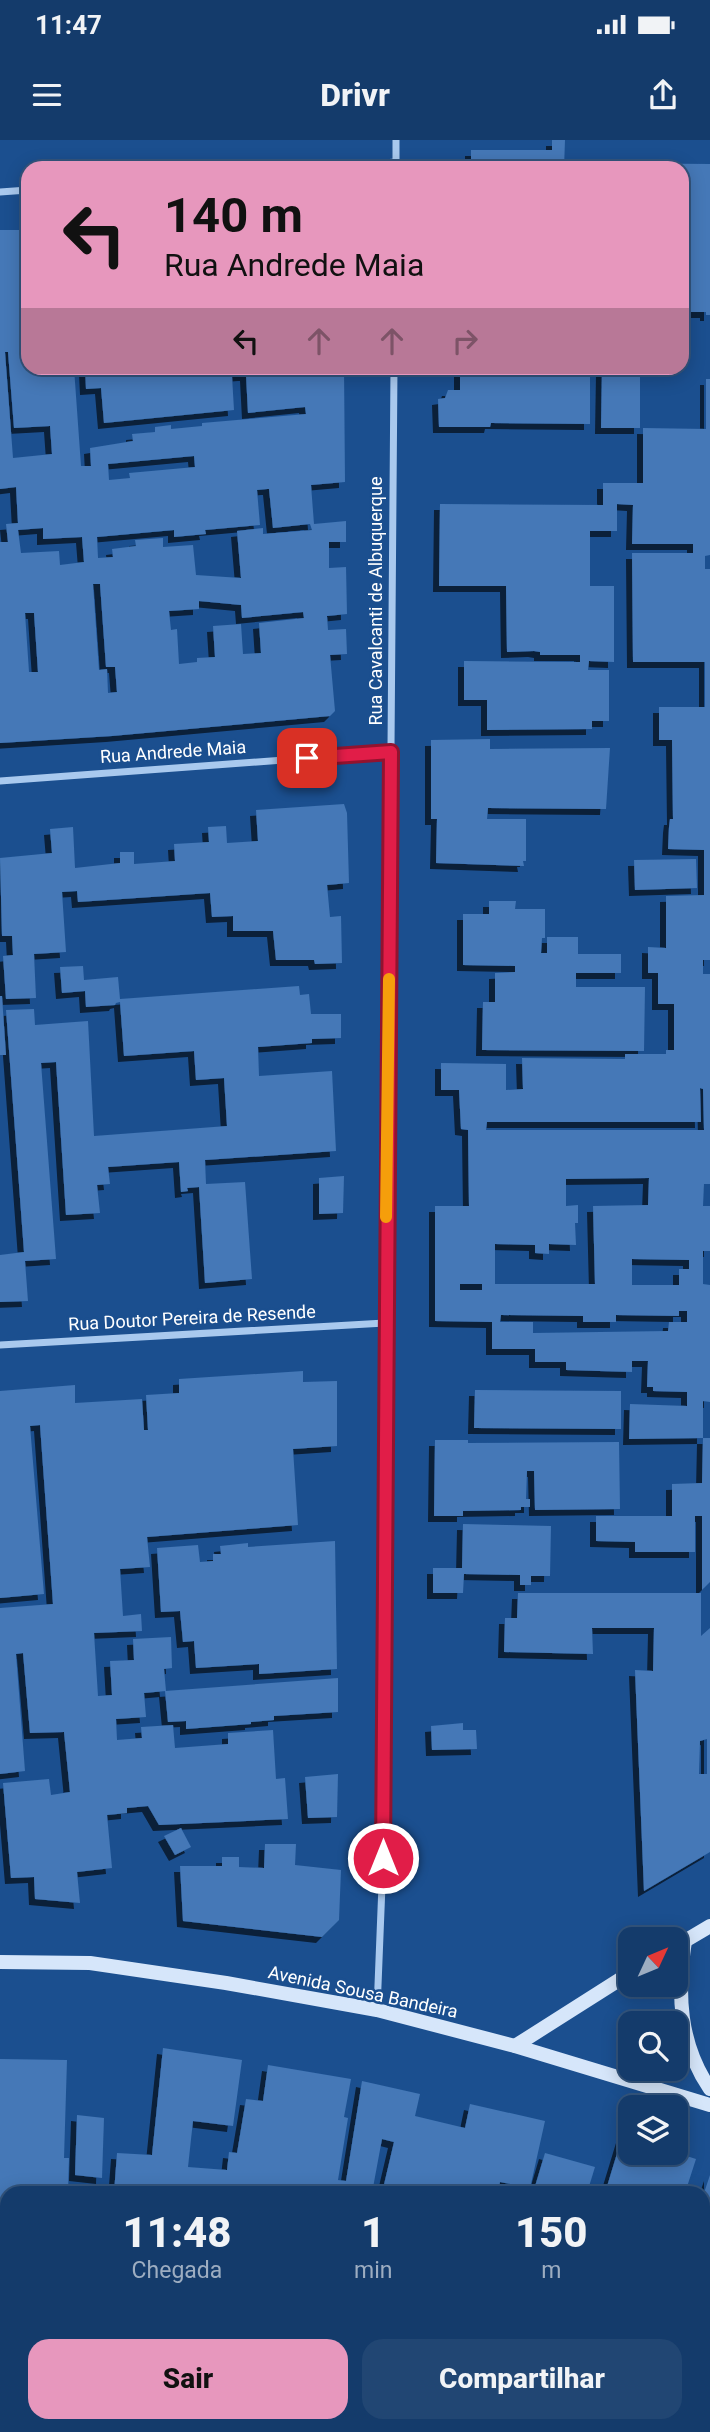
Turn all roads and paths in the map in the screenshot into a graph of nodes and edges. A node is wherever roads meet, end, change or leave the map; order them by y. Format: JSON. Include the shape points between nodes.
{"nodes":[{"id":1,"x":396,"y":140,"type":"edge"},
{"id":2,"x":396,"y":161,"type":"edge"},
{"id":3,"x":21,"y":190,"type":"edge"},
{"id":4,"x":0,"y":192,"type":"edge"},
{"id":5,"x":394,"y":375,"type":"edge"},
{"id":6,"x":391,"y":752,"type":"junction"},
{"id":7,"x":0,"y":781,"type":"edge"},
{"id":8,"x":385,"y":1323,"type":"junction"},
{"id":9,"x":0,"y":1345,"type":"edge"},
{"id":10,"x":710,"y":1926,"type":"edge"},
{"id":11,"x":688,"y":1938,"type":"edge"},
{"id":12,"x":0,"y":1962,"type":"edge"},
{"id":13,"x":618,"y":1981,"type":"edge"},
{"id":14,"x":680,"y":1997,"type":"edge"},
{"id":15,"x":377,"y":2010,"type":"junction"},
{"id":16,"x":515,"y":2046,"type":"junction"},
{"id":17,"x":710,"y":2089,"type":"edge"},
{"id":18,"x":710,"y":2105,"type":"edge"}],
"edges":[{"from":1,"to":2,"type":"street"},
{"from":3,"to":4,"type":"street"},
{"from":5,"to":6,"type":"street","name":"Rua Cavalcanti de Albuquerque"},
{"from":6,"to":7,"type":"street","name":"Rua Andrede Maia"},
{"from":6,"to":8,"type":"street","name":"Rua Cavalcanti de Albuquerque"},
{"from":8,"to":9,"type":"street","name":"Rua Doutor Pereira de Resende"},
{"from":8,"to":15,"type":"street","name":"Rua Cavalcanti de Albuquerque","via":[[382,1885]]},
{"from":10,"to":11,"type":"street"},
{"from":12,"to":15,"type":"street","name":"Avenida Sousa Bandeira","via":[[90,1963]]},
{"from":13,"to":16,"type":"street"},
{"from":14,"to":17,"type":"street","via":[[693,2057]]},
{"from":15,"to":16,"type":"street","name":"Avenida Sousa Bandeira"},
{"from":16,"to":18,"type":"street","name":"Avenida Sousa Bandeira"}]}
